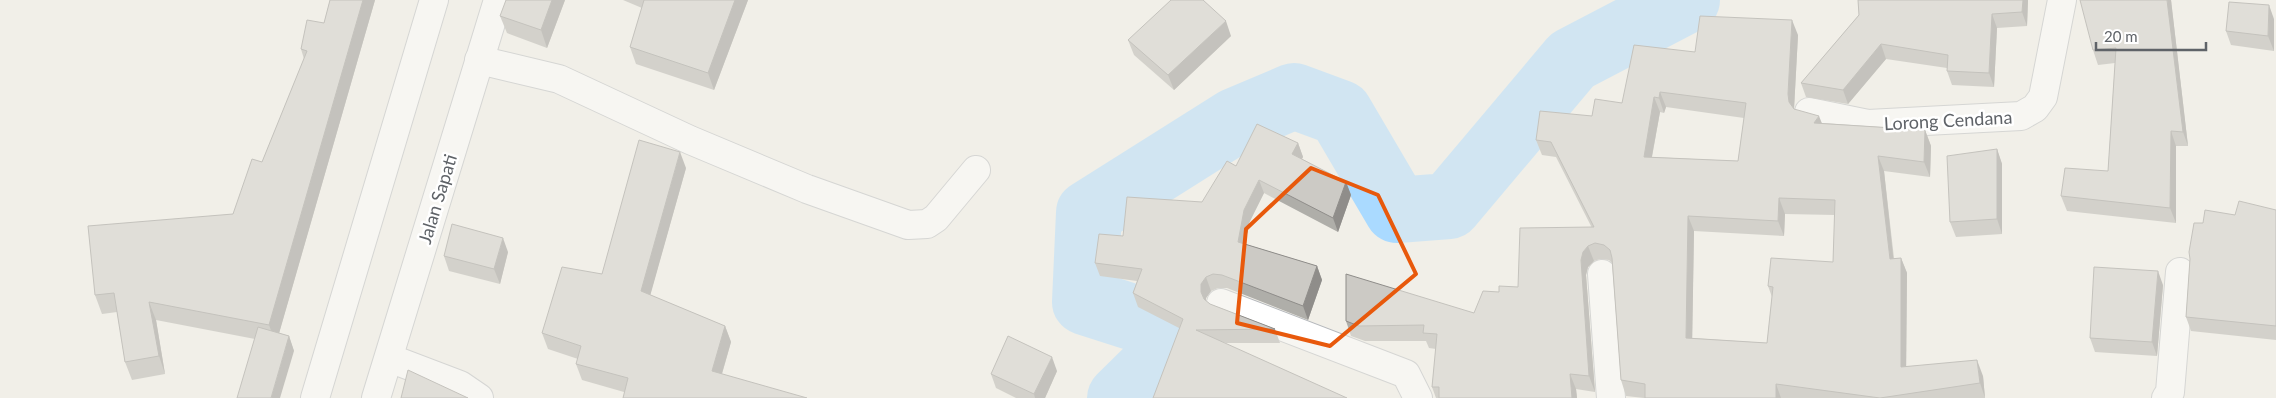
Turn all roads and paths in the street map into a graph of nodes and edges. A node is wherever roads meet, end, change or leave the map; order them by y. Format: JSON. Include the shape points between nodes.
{"nodes":[{"id":1,"x":434,"y":0,"type":"edge"},
{"id":2,"x":498,"y":0,"type":"edge"},
{"id":3,"x":2062,"y":0,"type":"edge"},
{"id":4,"x":479,"y":60,"type":"junction"},
{"id":5,"x":1809,"y":112,"type":"edge"},
{"id":6,"x":976,"y":170,"type":"dead end"},
{"id":7,"x":2180,"y":272,"type":"dead end"},
{"id":8,"x":1602,"y":274,"type":"dead end"},
{"id":9,"x":1221,"y":303,"type":"dead end"},
{"id":10,"x":389,"y":358,"type":"junction"},
{"id":11,"x":315,"y":398,"type":"edge"},
{"id":12,"x":376,"y":398,"type":"edge"},
{"id":13,"x":479,"y":398,"type":"edge"},
{"id":14,"x":1418,"y":398,"type":"edge"},
{"id":15,"x":1611,"y":398,"type":"edge"},
{"id":16,"x":2166,"y":398,"type":"edge"}],
"edges":[{"from":1,"to":11,"type":"street"},
{"from":2,"to":4,"type":"street","name":"Jalan Sapati"},
{"from":3,"to":5,"type":"street","name":"Lorong Cendana","via":[[2042,97],[2035,108],[2021,116],[1868,124]]},
{"from":4,"to":6,"type":"street","via":[[559,80],[807,189],[908,224],[927,224],[936,218]]},
{"from":4,"to":10,"type":"street","name":"Jalan Sapati"},
{"from":7,"to":16,"type":"street","via":[[2170,392]]},
{"from":8,"to":15,"type":"street"},
{"from":9,"to":14,"type":"street","via":[[1406,374]]},
{"from":10,"to":12,"type":"street","name":"Jalan Sapati"},
{"from":10,"to":13,"type":"street","via":[[460,385]]}]}
